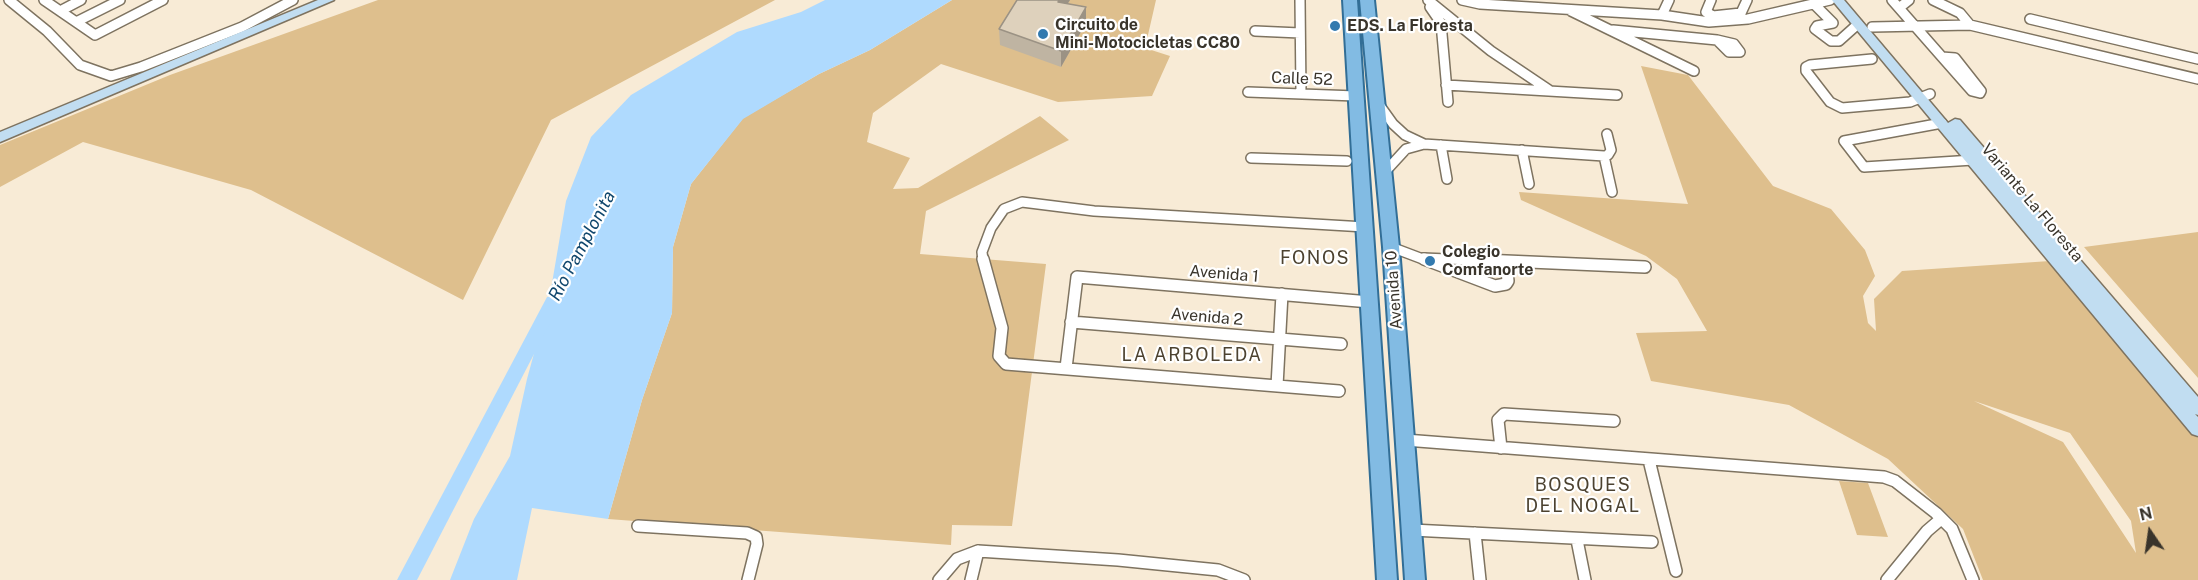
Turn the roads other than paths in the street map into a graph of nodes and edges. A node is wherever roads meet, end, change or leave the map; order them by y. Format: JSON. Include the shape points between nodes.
{"nodes":[{"id":1,"x":9,"y":0,"type":"edge"},
{"id":2,"x":44,"y":0,"type":"edge"},
{"id":3,"x":81,"y":0,"type":"edge"},
{"id":4,"x":120,"y":0,"type":"edge"},
{"id":5,"x":163,"y":0,"type":"edge"},
{"id":6,"x":293,"y":0,"type":"edge"},
{"id":7,"x":328,"y":0,"type":"edge"},
{"id":8,"x":1300,"y":0,"type":"edge"},
{"id":9,"x":1350,"y":0,"type":"edge"},
{"id":10,"x":1366,"y":0,"type":"edge"},
{"id":11,"x":1421,"y":0,"type":"edge"},
{"id":12,"x":1428,"y":0,"type":"edge"},
{"id":13,"x":1462,"y":0,"type":"edge"},
{"id":14,"x":1575,"y":0,"type":"edge"},
{"id":15,"x":1669,"y":0,"type":"edge"},
{"id":16,"x":1711,"y":0,"type":"edge"},
{"id":17,"x":1747,"y":0,"type":"edge"},
{"id":18,"x":1830,"y":0,"type":"edge"},
{"id":19,"x":1838,"y":0,"type":"edge"},
{"id":20,"x":1849,"y":0,"type":"edge"},
{"id":21,"x":1892,"y":0,"type":"edge"},
{"id":22,"x":1909,"y":0,"type":"edge"},
{"id":23,"x":1936,"y":1,"type":"edge"},
{"id":24,"x":1561,"y":4,"type":"edge"},
{"id":25,"x":1814,"y":4,"type":"junction"},
{"id":26,"x":1899,"y":8,"type":"junction"},
{"id":27,"x":1585,"y":9,"type":"junction"},
{"id":28,"x":60,"y":11,"type":"junction"},
{"id":29,"x":1662,"y":15,"type":"junction"},
{"id":30,"x":1744,"y":16,"type":"junction"},
{"id":31,"x":2030,"y":19,"type":"dead end"},
{"id":32,"x":76,"y":22,"type":"junction"},
{"id":33,"x":1913,"y":24,"type":"junction"},
{"id":34,"x":1970,"y":25,"type":"junction"},
{"id":35,"x":1865,"y":26,"type":"junction"},
{"id":36,"x":1613,"y":30,"type":"junction"},
{"id":37,"x":1255,"y":31,"type":"dead end"},
{"id":38,"x":1300,"y":33,"type":"junction"},
{"id":39,"x":1717,"y":40,"type":"dead end"},
{"id":40,"x":2122,"y":41,"type":"junction"},
{"id":41,"x":1942,"y":57,"type":"junction"},
{"id":42,"x":1872,"y":59,"type":"dead end"},
{"id":43,"x":2198,"y":59,"type":"edge"},
{"id":44,"x":2125,"y":62,"type":"junction"},
{"id":45,"x":1694,"y":72,"type":"dead end"},
{"id":46,"x":2198,"y":79,"type":"edge"},
{"id":47,"x":1446,"y":85,"type":"junction"},
{"id":48,"x":1550,"y":90,"type":"junction"},
{"id":49,"x":1248,"y":92,"type":"dead end"},
{"id":50,"x":1301,"y":93,"type":"junction"},
{"id":51,"x":1617,"y":95,"type":"dead end"},
{"id":52,"x":1925,"y":95,"type":"junction"},
{"id":53,"x":1356,"y":96,"type":"junction"},
{"id":54,"x":1376,"y":101,"type":"junction"},
{"id":55,"x":1448,"y":102,"type":"dead end"},
{"id":56,"x":1942,"y":123,"type":"junction"},
{"id":57,"x":1607,"y":134,"type":"dead end"},
{"id":58,"x":0,"y":137,"type":"edge"},
{"id":59,"x":1380,"y":140,"type":"junction"},
{"id":60,"x":1424,"y":144,"type":"junction"},
{"id":61,"x":1441,"y":145,"type":"junction"},
{"id":62,"x":1522,"y":150,"type":"junction"},
{"id":63,"x":1356,"y":151,"type":"junction"},
{"id":64,"x":1604,"y":156,"type":"junction"},
{"id":65,"x":1251,"y":158,"type":"dead end"},
{"id":66,"x":1973,"y":160,"type":"junction"},
{"id":67,"x":1383,"y":166,"type":"junction"},
{"id":68,"x":1447,"y":179,"type":"dead end"},
{"id":69,"x":1529,"y":184,"type":"dead end"},
{"id":70,"x":1612,"y":192,"type":"dead end"},
{"id":71,"x":1365,"y":227,"type":"junction"},
{"id":72,"x":1391,"y":247,"type":"junction"},
{"id":73,"x":1423,"y":258,"type":"junction"},
{"id":74,"x":1506,"y":261,"type":"junction"},
{"id":75,"x":1645,"y":267,"type":"dead end"},
{"id":76,"x":1282,"y":294,"type":"junction"},
{"id":77,"x":1370,"y":302,"type":"junction"},
{"id":78,"x":1071,"y":322,"type":"junction"},
{"id":79,"x":1279,"y":339,"type":"junction"},
{"id":80,"x":1341,"y":344,"type":"dead end"},
{"id":81,"x":1066,"y":368,"type":"junction"},
{"id":82,"x":1277,"y":386,"type":"junction"},
{"id":83,"x":1339,"y":391,"type":"dead end"},
{"id":84,"x":2198,"y":408,"type":"edge"},
{"id":85,"x":1614,"y":421,"type":"dead end"},
{"id":86,"x":2198,"y":429,"type":"edge"},
{"id":87,"x":1405,"y":440,"type":"junction"},
{"id":88,"x":1501,"y":448,"type":"junction"},
{"id":89,"x":1649,"y":460,"type":"junction"},
{"id":90,"x":1941,"y":519,"type":"junction"},
{"id":91,"x":638,"y":526,"type":"dead end"},
{"id":92,"x":1412,"y":530,"type":"junction"},
{"id":93,"x":1475,"y":533,"type":"junction"},
{"id":94,"x":1577,"y":540,"type":"junction"},
{"id":95,"x":1652,"y":542,"type":"dead end"},
{"id":96,"x":978,"y":551,"type":"junction"},
{"id":97,"x":1676,"y":571,"type":"dead end"},
{"id":98,"x":748,"y":580,"type":"edge"},
{"id":99,"x":939,"y":580,"type":"edge"},
{"id":100,"x":971,"y":580,"type":"edge"},
{"id":101,"x":1244,"y":580,"type":"edge"},
{"id":102,"x":1387,"y":580,"type":"edge"},
{"id":103,"x":1415,"y":580,"type":"edge"},
{"id":104,"x":1480,"y":580,"type":"edge"},
{"id":105,"x":1585,"y":580,"type":"edge"},
{"id":106,"x":1887,"y":580,"type":"edge"},
{"id":107,"x":1973,"y":580,"type":"edge"}],
"edges":[{"from":1,"to":6,"type":"street","via":[[80,65],[111,76],[242,27]]},
{"from":2,"to":28,"type":"street"},
{"from":3,"to":28,"type":"street"},
{"from":4,"to":32,"type":"street"},
{"from":5,"to":32,"type":"street","via":[[95,35]]},
{"from":7,"to":58,"type":"main road"},
{"from":8,"to":38,"type":"street"},
{"from":9,"to":53,"type":"main road","name":"Avenida 10"},
{"from":10,"to":54,"type":"main road","name":"Avenida 10"},
{"from":11,"to":47,"type":"street","via":[[1441,23]]},
{"from":12,"to":48,"type":"street","via":[[1491,51]]},
{"from":13,"to":24,"type":"street","via":[[1480,4]]},
{"from":14,"to":27,"type":"street"},
{"from":15,"to":29,"type":"street"},
{"from":16,"to":30,"type":"street","via":[[1706,12],[1710,15]]},
{"from":17,"to":30,"type":"street"},
{"from":18,"to":25,"type":"street"},
{"from":19,"to":35,"type":"main road","name":"Variante La Floresta"},
{"from":20,"to":35,"type":"main road","name":"Variante La Floresta"},
{"from":21,"to":26,"type":"street"},
{"from":22,"to":26,"type":"street"},
{"from":23,"to":34,"type":"street","via":[[1959,13]]},
{"from":24,"to":27,"type":"street"},
{"from":24,"to":36,"type":"street"},
{"from":25,"to":30,"type":"street"},
{"from":25,"to":35,"type":"street","via":[[1833,23],[1815,29],[1831,41],[1839,41]]},
{"from":26,"to":33,"type":"street"},
{"from":27,"to":29,"type":"street"},
{"from":28,"to":32,"type":"street"},
{"from":29,"to":30,"type":"street","via":[[1708,22]]},
{"from":31,"to":40,"type":"street"},
{"from":33,"to":34,"type":"street"},
{"from":33,"to":35,"type":"street"},
{"from":33,"to":41,"type":"street"},
{"from":34,"to":44,"type":"street"},
{"from":35,"to":52,"type":"main road","name":"Variante La Floresta"},
{"from":36,"to":39,"type":"street"},
{"from":36,"to":45,"type":"street","via":[[1641,45],[1661,47],[1671,60]]},
{"from":37,"to":38,"type":"street"},
{"from":38,"to":50,"type":"street"},
{"from":40,"to":43,"type":"street"},
{"from":40,"to":44,"type":"street"},
{"from":41,"to":41,"type":"street","via":[[1955,58],[1982,91],[1972,91]]},
{"from":42,"to":52,"type":"street","via":[[1810,65],[1806,71],[1830,102],[1842,108],[1910,102]]},
{"from":44,"to":46,"type":"street"},
{"from":47,"to":48,"type":"street"},
{"from":47,"to":55,"type":"street"},
{"from":48,"to":51,"type":"street"},
{"from":49,"to":50,"type":"street","name":"Calle 52"},
{"from":50,"to":53,"type":"street","name":"Calle 52"},
{"from":52,"to":56,"type":"main road","name":"Variante La Floresta"},
{"from":52,"to":84,"type":"main road","name":"Variante La Floresta"},
{"from":53,"to":63,"type":"main road","name":"Avenida 10"},
{"from":54,"to":59,"type":"main road","name":"Avenida 10"},
{"from":54,"to":60,"type":"street","via":[[1405,135]]},
{"from":56,"to":66,"type":"main road","name":"Variante La Floresta"},
{"from":56,"to":66,"type":"street","via":[[1844,141],[1864,167]]},
{"from":57,"to":64,"type":"street","via":[[1611,150]]},
{"from":59,"to":63,"type":"main road"},
{"from":59,"to":67,"type":"main road","name":"Avenida 10"},
{"from":60,"to":61,"type":"street"},
{"from":60,"to":67,"type":"street","via":[[1406,149]]},
{"from":61,"to":62,"type":"street"},
{"from":61,"to":68,"type":"street"},
{"from":62,"to":64,"type":"street"},
{"from":62,"to":69,"type":"street"},
{"from":63,"to":65,"type":"street"},
{"from":63,"to":67,"type":"main road"},
{"from":63,"to":71,"type":"main road","name":"Avenida 10"},
{"from":64,"to":70,"type":"street"},
{"from":66,"to":86,"type":"main road","name":"Variante La Floresta"},
{"from":67,"to":72,"type":"main road","name":"Avenida 10"},
{"from":71,"to":77,"type":"main road","name":"Avenida 10"},
{"from":71,"to":81,"type":"street","via":[[1094,211],[1028,202],[1012,204],[996,219],[982,252],[1002,328],[999,356],[1006,364]]},
{"from":72,"to":73,"type":"street"},
{"from":72,"to":87,"type":"main road","name":"Avenida 10"},
{"from":73,"to":74,"type":"street"},
{"from":73,"to":74,"type":"street","via":[[1495,286],[1508,281]]},
{"from":74,"to":75,"type":"street"},
{"from":76,"to":77,"type":"street","name":"Avenida 1"},
{"from":76,"to":78,"type":"street","name":"Avenida 1","via":[[1077,277]]},
{"from":76,"to":79,"type":"street"},
{"from":77,"to":102,"type":"main road","name":"Avenida 10"},
{"from":78,"to":79,"type":"street","name":"Avenida 2"},
{"from":78,"to":81,"type":"street"},
{"from":79,"to":80,"type":"street","name":"Avenida 2"},
{"from":79,"to":82,"type":"street"},
{"from":81,"to":82,"type":"street"},
{"from":82,"to":83,"type":"street"},
{"from":85,"to":88,"type":"street","via":[[1504,414],[1498,420]]},
{"from":87,"to":88,"type":"street"},
{"from":87,"to":92,"type":"main road","name":"Avenida 10"},
{"from":88,"to":89,"type":"street"},
{"from":89,"to":90,"type":"street","via":[[1884,477],[1895,481]]},
{"from":89,"to":97,"type":"street"},
{"from":90,"to":106,"type":"street"},
{"from":90,"to":107,"type":"street","via":[[1952,529]]},
{"from":91,"to":98,"type":"street","via":[[747,533],[756,537]]},
{"from":92,"to":93,"type":"street"},
{"from":92,"to":103,"type":"main road","name":"Avenida 10"},
{"from":93,"to":94,"type":"street"},
{"from":93,"to":104,"type":"street"},
{"from":94,"to":95,"type":"street"},
{"from":94,"to":105,"type":"street"},
{"from":96,"to":99,"type":"street","via":[[957,559]]},
{"from":96,"to":100,"type":"street"},
{"from":96,"to":101,"type":"street","via":[[1218,570]]}]}
